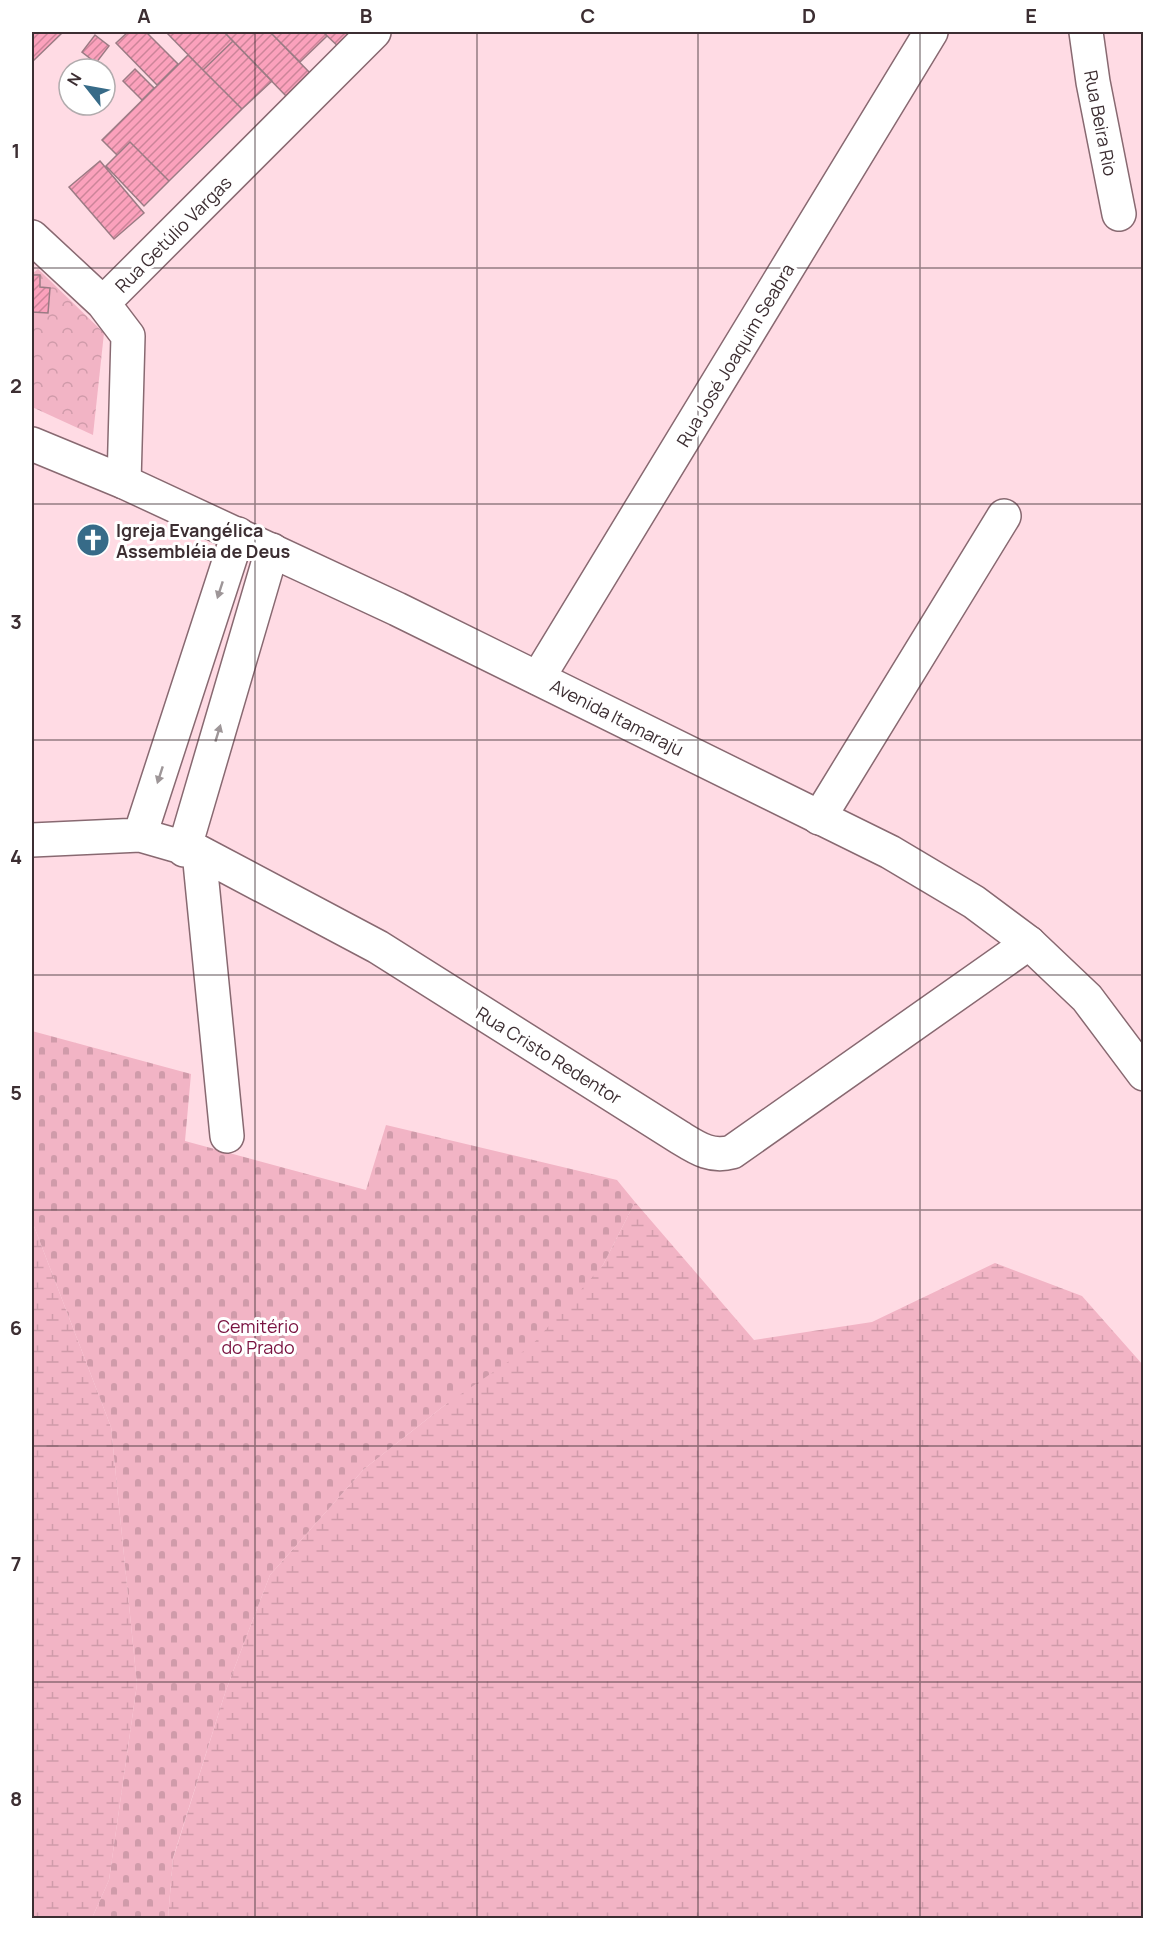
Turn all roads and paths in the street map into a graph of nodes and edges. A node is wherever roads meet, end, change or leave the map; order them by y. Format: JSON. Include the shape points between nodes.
{"nodes":[{"id":1,"x":375,"y":32,"type":"edge"},
{"id":2,"x":931,"y":32,"type":"edge"},
{"id":3,"x":1086,"y":32,"type":"edge"},
{"id":4,"x":1119,"y":214,"type":"dead end"},
{"id":5,"x":32,"y":237,"type":"edge"},
{"id":6,"x":103,"y":303,"type":"junction"},
{"id":7,"x":32,"y":444,"type":"edge"},
{"id":8,"x":124,"y":482,"type":"junction"},
{"id":9,"x":1004,"y":516,"type":"dead end"},
{"id":10,"x":238,"y":534,"type":"junction"},
{"id":11,"x":272,"y":550,"type":"junction"},
{"id":12,"x":538,"y":678,"type":"junction"},
{"id":13,"x":819,"y":818,"type":"junction"},
{"id":14,"x":140,"y":836,"type":"junction"},
{"id":15,"x":32,"y":840,"type":"edge"},
{"id":16,"x":191,"y":851,"type":"junction"},
{"id":17,"x":1029,"y":943,"type":"junction"},
{"id":18,"x":1143,"y":1074,"type":"edge"},
{"id":19,"x":227,"y":1136,"type":"dead end"}],
"edges":[{"from":1,"to":6,"type":"street","name":"Rua Getúlio Vargas"},
{"from":2,"to":12,"type":"street","name":"Rua José Joaquim Seabra"},
{"from":3,"to":4,"type":"street","name":"Rua Beira Rio"},
{"from":5,"to":6,"type":"street"},
{"from":6,"to":8,"type":"street","name":"Rua Getúlio Vargas","via":[[128,336]]},
{"from":7,"to":8,"type":"street","name":"Avenida Itamaraju"},
{"from":8,"to":10,"type":"street","name":"Avenida Itamaraju"},
{"from":9,"to":13,"type":"street"},
{"from":10,"to":11,"type":"street","name":"Avenida Itamaraju"},
{"from":10,"to":14,"type":"street","one_way":true},
{"from":11,"to":12,"type":"street","name":"Avenida Itamaraju"},
{"from":16,"to":11,"type":"street","one_way":true},
{"from":12,"to":13,"type":"street","name":"Avenida Itamaraju"},
{"from":13,"to":17,"type":"street","name":"Avenida Itamaraju","via":[[900,858],[974,902]]},
{"from":14,"to":15,"type":"street","name":"Rua Cristo Redentor"},
{"from":14,"to":16,"type":"street","name":"Rua Cristo Redentor"},
{"from":16,"to":17,"type":"street","name":"Rua Cristo Redentor","via":[[378,947],[680,1137],[707,1153],[721,1155],[732,1152]]},
{"from":16,"to":19,"type":"street"},
{"from":17,"to":18,"type":"street","name":"Avenida Itamaraju","via":[[1087,998]]}]}
